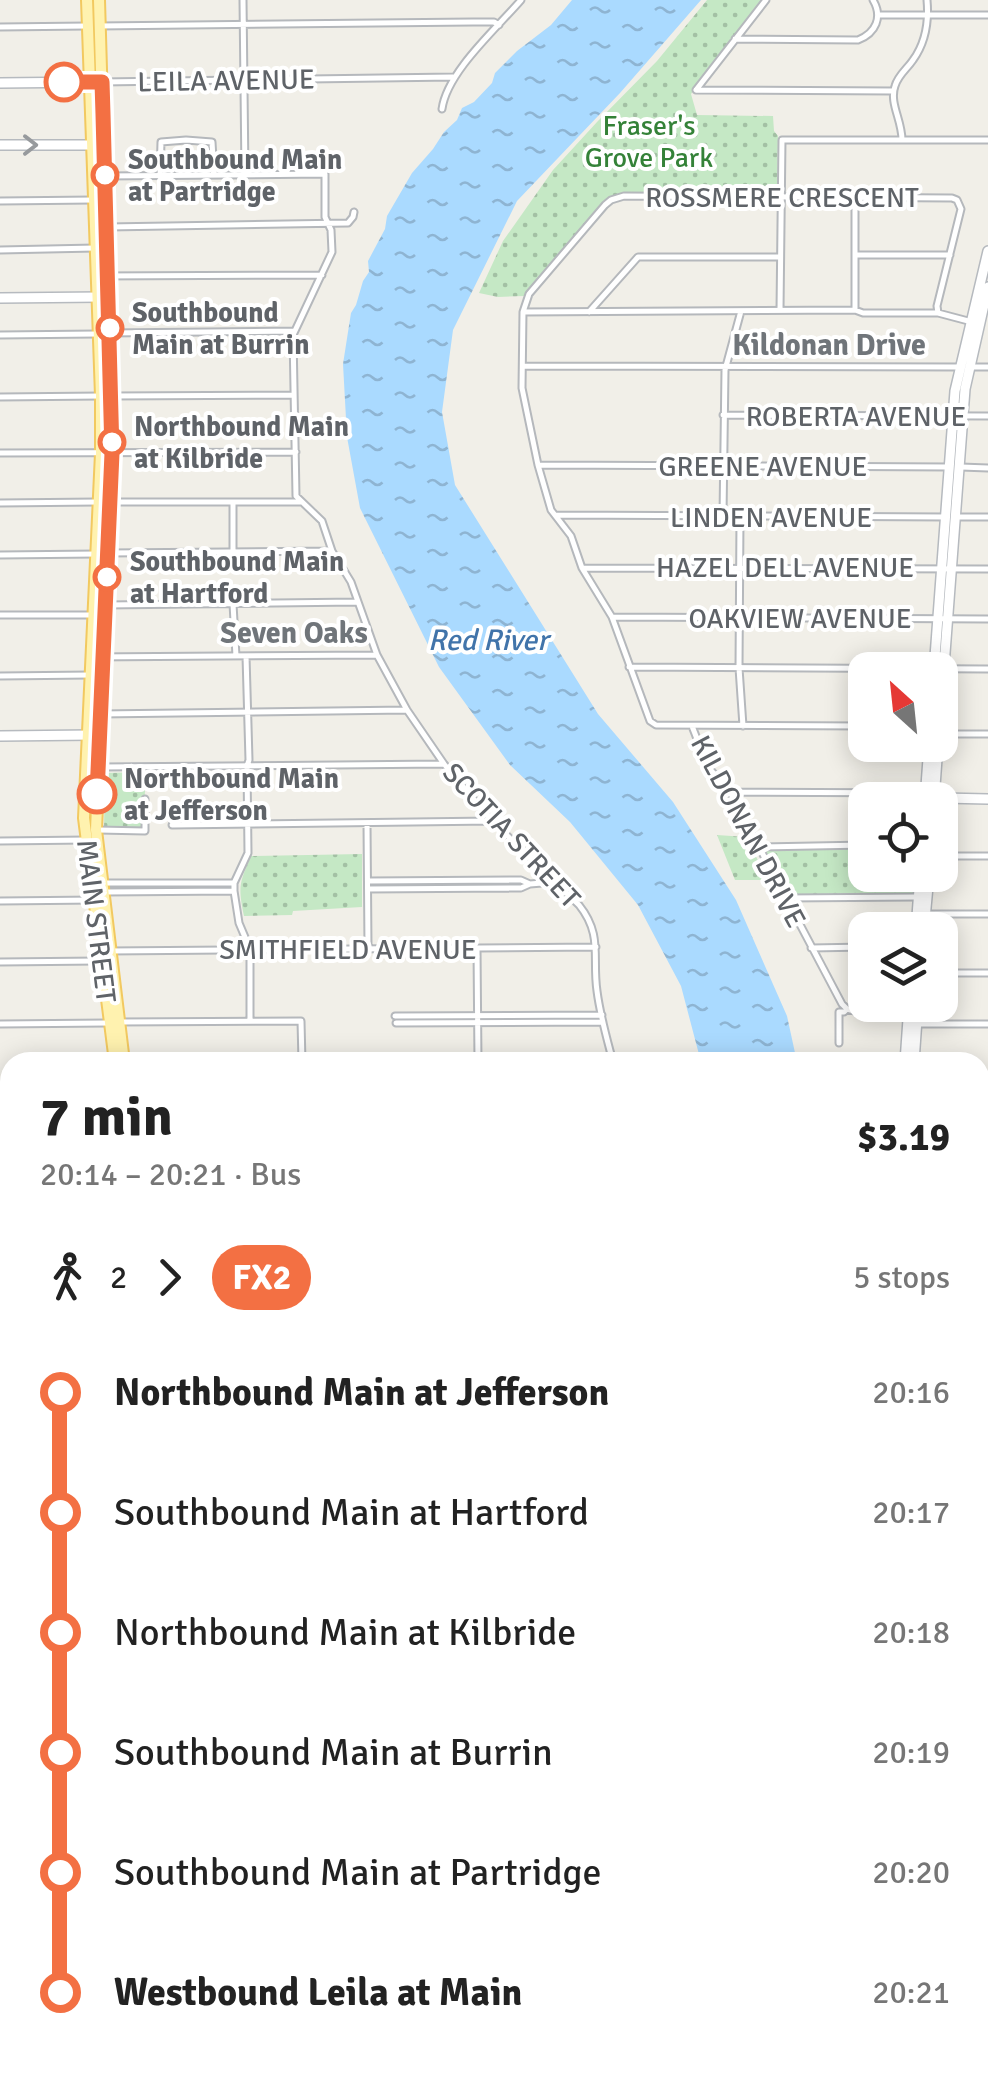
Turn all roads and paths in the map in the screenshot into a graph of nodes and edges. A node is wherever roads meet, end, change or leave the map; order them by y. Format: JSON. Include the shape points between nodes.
{"nodes":[{"id":1,"x":87,"y":0,"type":"edge"},
{"id":2,"x":99,"y":0,"type":"edge"},
{"id":3,"x":243,"y":0,"type":"edge"},
{"id":4,"x":522,"y":0,"type":"edge"},
{"id":5,"x":766,"y":0,"type":"edge"},
{"id":6,"x":873,"y":0,"type":"edge"},
{"id":7,"x":927,"y":0,"type":"edge"},
{"id":8,"x":928,"y":15,"type":"junction"},
{"id":9,"x":988,"y":15,"type":"edge"},
{"id":10,"x":878,"y":16,"type":"junction"},
{"id":11,"x":243,"y":24,"type":"junction"},
{"id":12,"x":499,"y":25,"type":"junction"},
{"id":13,"x":94,"y":26,"type":"junction"},
{"id":14,"x":0,"y":27,"type":"edge"},
{"id":15,"x":735,"y":39,"type":"junction"},
{"id":16,"x":453,"y":77,"type":"junction"},
{"id":17,"x":244,"y":80,"type":"junction"},
{"id":18,"x":0,"y":82,"type":"edge"},
{"id":19,"x":96,"y":82,"type":"junction"},
{"id":20,"x":894,"y":91,"type":"junction"},
{"id":21,"x":442,"y":109,"type":"dead end"},
{"id":22,"x":104,"y":138,"type":"junction"},
{"id":23,"x":902,"y":140,"type":"junction"},
{"id":24,"x":988,"y":140,"type":"edge"},
{"id":25,"x":92,"y":145,"type":"junction"},
{"id":26,"x":0,"y":146,"type":"edge"},
{"id":27,"x":214,"y":175,"type":"junction"},
{"id":28,"x":245,"y":175,"type":"junction"},
{"id":29,"x":99,"y":176,"type":"junction"},
{"id":30,"x":160,"y":176,"type":"junction"},
{"id":31,"x":780,"y":196,"type":"junction"},
{"id":32,"x":855,"y":198,"type":"junction"},
{"id":33,"x":100,"y":200,"type":"junction"},
{"id":34,"x":0,"y":201,"type":"edge"},
{"id":35,"x":354,"y":212,"type":"dead end"},
{"id":36,"x":328,"y":224,"type":"junction"},
{"id":37,"x":101,"y":227,"type":"junction"},
{"id":38,"x":95,"y":248,"type":"junction"},
{"id":39,"x":108,"y":248,"type":"junction"},
{"id":40,"x":0,"y":250,"type":"edge"},
{"id":41,"x":988,"y":251,"type":"edge"},
{"id":42,"x":855,"y":254,"type":"junction"},
{"id":43,"x":950,"y":255,"type":"junction"},
{"id":44,"x":780,"y":257,"type":"junction"},
{"id":45,"x":322,"y":275,"type":"junction"},
{"id":46,"x":102,"y":276,"type":"junction"},
{"id":47,"x":986,"y":282,"type":"edge"},
{"id":48,"x":0,"y":298,"type":"edge"},
{"id":49,"x":103,"y":298,"type":"junction"},
{"id":50,"x":780,"y":310,"type":"junction"},
{"id":51,"x":854,"y":310,"type":"junction"},
{"id":52,"x":740,"y":311,"type":"junction"},
{"id":53,"x":524,"y":312,"type":"junction"},
{"id":54,"x":590,"y":312,"type":"junction"},
{"id":55,"x":938,"y":313,"type":"junction"},
{"id":56,"x":975,"y":324,"type":"junction"},
{"id":57,"x":295,"y":331,"type":"junction"},
{"id":58,"x":104,"y":333,"type":"junction"},
{"id":59,"x":0,"y":335,"type":"edge"},
{"id":60,"x":726,"y":365,"type":"junction"},
{"id":61,"x":523,"y":366,"type":"junction"},
{"id":62,"x":964,"y":366,"type":"junction"},
{"id":63,"x":988,"y":367,"type":"edge"},
{"id":64,"x":294,"y":394,"type":"junction"},
{"id":65,"x":107,"y":396,"type":"junction"},
{"id":66,"x":0,"y":397,"type":"edge"},
{"id":67,"x":723,"y":415,"type":"junction"},
{"id":68,"x":988,"y":416,"type":"edge"},
{"id":69,"x":958,"y":417,"type":"junction"},
{"id":70,"x":296,"y":452,"type":"junction"},
{"id":71,"x":0,"y":453,"type":"edge"},
{"id":72,"x":106,"y":453,"type":"junction"},
{"id":73,"x":725,"y":465,"type":"junction"},
{"id":74,"x":538,"y":466,"type":"junction"},
{"id":75,"x":955,"y":467,"type":"junction"},
{"id":76,"x":988,"y":468,"type":"edge"},
{"id":77,"x":104,"y":502,"type":"junction"},
{"id":78,"x":233,"y":502,"type":"junction"},
{"id":79,"x":300,"y":502,"type":"junction"},
{"id":80,"x":0,"y":503,"type":"edge"},
{"id":81,"x":554,"y":516,"type":"junction"},
{"id":82,"x":723,"y":517,"type":"junction"},
{"id":83,"x":740,"y":517,"type":"junction"},
{"id":84,"x":988,"y":517,"type":"edge"},
{"id":85,"x":951,"y":518,"type":"junction"},
{"id":86,"x":332,"y":551,"type":"junction"},
{"id":87,"x":233,"y":552,"type":"junction"},
{"id":88,"x":102,"y":554,"type":"junction"},
{"id":89,"x":0,"y":555,"type":"edge"},
{"id":90,"x":740,"y":567,"type":"junction"},
{"id":91,"x":582,"y":568,"type":"junction"},
{"id":92,"x":947,"y":568,"type":"junction"},
{"id":93,"x":988,"y":569,"type":"edge"},
{"id":94,"x":94,"y":595,"type":"junction"},
{"id":95,"x":356,"y":602,"type":"junction"},
{"id":96,"x":233,"y":604,"type":"junction"},
{"id":97,"x":106,"y":605,"type":"junction"},
{"id":98,"x":92,"y":614,"type":"junction"},
{"id":99,"x":0,"y":616,"type":"edge"},
{"id":100,"x":612,"y":617,"type":"junction"},
{"id":101,"x":740,"y":618,"type":"junction"},
{"id":102,"x":943,"y":619,"type":"junction"},
{"id":103,"x":988,"y":619,"type":"edge"},
{"id":104,"x":105,"y":624,"type":"junction"},
{"id":105,"x":940,"y":652,"type":"edge"},
{"id":106,"x":376,"y":655,"type":"junction"},
{"id":107,"x":236,"y":656,"type":"junction"},
{"id":108,"x":246,"y":656,"type":"junction"},
{"id":109,"x":97,"y":657,"type":"junction"},
{"id":110,"x":629,"y":667,"type":"junction"},
{"id":111,"x":739,"y":668,"type":"junction"},
{"id":112,"x":988,"y":668,"type":"edge"},
{"id":113,"x":848,"y":669,"type":"edge"},
{"id":114,"x":958,"y":669,"type":"edge"},
{"id":115,"x":97,"y":675,"type":"junction"},
{"id":116,"x":0,"y":676,"type":"edge"},
{"id":117,"x":407,"y":710,"type":"junction"},
{"id":118,"x":248,"y":712,"type":"junction"},
{"id":119,"x":95,"y":714,"type":"junction"},
{"id":120,"x":692,"y":726,"type":"junction"},
{"id":121,"x":743,"y":726,"type":"junction"},
{"id":122,"x":848,"y":726,"type":"edge"},
{"id":123,"x":958,"y":734,"type":"edge"},
{"id":124,"x":988,"y":734,"type":"edge"},
{"id":125,"x":100,"y":735,"type":"junction"},
{"id":126,"x":0,"y":736,"type":"edge"},
{"id":127,"x":88,"y":736,"type":"junction"},
{"id":128,"x":444,"y":764,"type":"junction"},
{"id":129,"x":98,"y":766,"type":"junction"},
{"id":130,"x":247,"y":766,"type":"junction"},
{"id":131,"x":730,"y":792,"type":"junction"},
{"id":132,"x":848,"y":795,"type":"edge"},
{"id":133,"x":958,"y":798,"type":"edge"},
{"id":134,"x":145,"y":799,"type":"dead end"},
{"id":135,"x":988,"y":799,"type":"edge"},
{"id":136,"x":84,"y":807,"type":"junction"},
{"id":137,"x":96,"y":816,"type":"junction"},
{"id":138,"x":492,"y":821,"type":"junction"},
{"id":139,"x":367,"y":823,"type":"junction"},
{"id":140,"x":248,"y":824,"type":"junction"},
{"id":141,"x":172,"y":825,"type":"dead end"},
{"id":142,"x":93,"y":837,"type":"junction"},
{"id":143,"x":0,"y":841,"type":"edge"},
{"id":144,"x":848,"y":845,"type":"edge"},
{"id":145,"x":759,"y":847,"type":"junction"},
{"id":146,"x":958,"y":856,"type":"edge"},
{"id":147,"x":988,"y":856,"type":"edge"},
{"id":148,"x":368,"y":881,"type":"junction"},
{"id":149,"x":556,"y":882,"type":"junction"},
{"id":150,"x":530,"y":884,"type":"junction"},
{"id":151,"x":234,"y":887,"type":"junction"},
{"id":152,"x":368,"y":889,"type":"junction"},
{"id":153,"x":98,"y":891,"type":"junction"},
{"id":154,"x":922,"y":892,"type":"edge"},
{"id":155,"x":924,"y":892,"type":"edge"},
{"id":156,"x":923,"y":897,"type":"junction"},
{"id":157,"x":786,"y":898,"type":"junction"},
{"id":158,"x":0,"y":901,"type":"edge"},
{"id":159,"x":920,"y":912,"type":"edge"},
{"id":160,"x":925,"y":912,"type":"edge"},
{"id":161,"x":958,"y":914,"type":"edge"},
{"id":162,"x":988,"y":914,"type":"edge"},
{"id":163,"x":596,"y":947,"type":"junction"},
{"id":164,"x":848,"y":947,"type":"edge"},
{"id":165,"x":368,"y":948,"type":"junction"},
{"id":166,"x":477,"y":948,"type":"junction"},
{"id":167,"x":811,"y":948,"type":"junction"},
{"id":168,"x":250,"y":949,"type":"junction"},
{"id":169,"x":105,"y":955,"type":"junction"},
{"id":170,"x":0,"y":962,"type":"edge"},
{"id":171,"x":958,"y":973,"type":"edge"},
{"id":172,"x":988,"y":973,"type":"edge"},
{"id":173,"x":846,"y":1008,"type":"joint"},
{"id":174,"x":602,"y":1018,"type":"junction"},
{"id":175,"x":478,"y":1019,"type":"junction"},
{"id":176,"x":396,"y":1020,"type":"dead end"},
{"id":177,"x":958,"y":1020,"type":"edge"},
{"id":178,"x":250,"y":1021,"type":"junction"},
{"id":179,"x":114,"y":1022,"type":"junction"},
{"id":180,"x":912,"y":1022,"type":"edge"},
{"id":181,"x":913,"y":1022,"type":"edge"},
{"id":182,"x":0,"y":1024,"type":"edge"},
{"id":183,"x":988,"y":1024,"type":"edge"},
{"id":184,"x":839,"y":1043,"type":"dead end"},
{"id":185,"x":114,"y":1052,"type":"edge"},
{"id":186,"x":122,"y":1052,"type":"edge"},
{"id":187,"x":302,"y":1052,"type":"edge"},
{"id":188,"x":478,"y":1052,"type":"edge"},
{"id":189,"x":610,"y":1052,"type":"edge"},
{"id":190,"x":907,"y":1052,"type":"edge"},
{"id":191,"x":914,"y":1052,"type":"edge"}],
"edges":[{"from":1,"to":13,"type":"main road","name":"MAIN STREET"},
{"from":2,"to":13,"type":"main road","name":"MAIN STREET"},
{"from":3,"to":11,"type":"street"},
{"from":4,"to":12,"type":"street"},
{"from":5,"to":15,"type":"street"},
{"from":6,"to":10,"type":"street"},
{"from":7,"to":8,"type":"street"},
{"from":8,"to":9,"type":"street"},
{"from":8,"to":10,"type":"street"},
{"from":8,"to":20,"type":"street","via":[[925,38]]},
{"from":10,"to":15,"type":"street","via":[[872,32],[858,40]]},
{"from":11,"to":12,"type":"street"},
{"from":11,"to":13,"type":"street"},
{"from":11,"to":17,"type":"street"},
{"from":12,"to":16,"type":"street"},
{"from":13,"to":14,"type":"street"},
{"from":13,"to":19,"type":"main road","name":"MAIN STREET"},
{"from":15,"to":20,"type":"street","via":[[696,90]]},
{"from":16,"to":17,"type":"street","name":"LEILA AVENUE"},
{"from":16,"to":21,"type":"street"},
{"from":17,"to":19,"type":"street","name":"LEILA AVENUE"},
{"from":17,"to":28,"type":"street"},
{"from":18,"to":19,"type":"main road","name":"LEILA AVENUE"},
{"from":19,"to":22,"type":"main road","name":"MAIN STREET"},
{"from":19,"to":25,"type":"main road","name":"MAIN STREET"},
{"from":20,"to":23,"type":"street"},
{"from":22,"to":25,"type":"main road"},
{"from":22,"to":29,"type":"main road","name":"MAIN STREET"},
{"from":23,"to":24,"type":"street"},
{"from":23,"to":31,"type":"street","via":[[782,140]]},
{"from":26,"to":25,"type":"main road","one_way":true},
{"from":25,"to":29,"type":"main road","name":"MAIN STREET"},
{"from":27,"to":28,"type":"street"},
{"from":27,"to":30,"type":"street"},
{"from":27,"to":30,"type":"street","via":[[212,142],[186,140],[162,141]]},
{"from":28,"to":36,"type":"street","via":[[325,174]]},
{"from":29,"to":30,"type":"street"},
{"from":29,"to":33,"type":"main road","name":"MAIN STREET"},
{"from":31,"to":32,"type":"street","name":"ROSSMERE CRESCENT"},
{"from":31,"to":44,"type":"street"},
{"from":31,"to":53,"type":"street","name":"ROSSMERE CRESCENT","via":[[611,200],[529,294]]},
{"from":32,"to":42,"type":"street"},
{"from":32,"to":43,"type":"street","name":"ROSSMERE CRESCENT","via":[[957,200],[961,209]]},
{"from":33,"to":34,"type":"street"},
{"from":33,"to":37,"type":"main road","name":"MAIN STREET"},
{"from":35,"to":36,"type":"street","via":[[348,223]]},
{"from":36,"to":37,"type":"street"},
{"from":36,"to":45,"type":"street","via":[[332,249]]},
{"from":37,"to":38,"type":"main road","name":"MAIN STREET"},
{"from":37,"to":39,"type":"main road","name":"MAIN STREET"},
{"from":38,"to":39,"type":"street"},
{"from":38,"to":40,"type":"street"},
{"from":38,"to":46,"type":"main road","name":"MAIN STREET"},
{"from":39,"to":46,"type":"main road","name":"MAIN STREET"},
{"from":41,"to":47,"type":"main road"},
{"from":42,"to":43,"type":"street"},
{"from":42,"to":51,"type":"street"},
{"from":43,"to":55,"type":"street","name":"ROSSMERE CRESCENT"},
{"from":44,"to":50,"type":"street"},
{"from":44,"to":54,"type":"street","via":[[638,257]]},
{"from":45,"to":46,"type":"street"},
{"from":45,"to":57,"type":"street"},
{"from":46,"to":49,"type":"main road","name":"MAIN STREET"},
{"from":47,"to":56,"type":"main road"},
{"from":48,"to":49,"type":"main road"},
{"from":49,"to":58,"type":"main road","name":"MAIN STREET"},
{"from":50,"to":51,"type":"street"},
{"from":50,"to":52,"type":"street"},
{"from":51,"to":55,"type":"street"},
{"from":52,"to":54,"type":"street"},
{"from":52,"to":60,"type":"street"},
{"from":53,"to":54,"type":"street"},
{"from":53,"to":61,"type":"street","name":"KILDONAN DRIVE"},
{"from":55,"to":56,"type":"street"},
{"from":56,"to":62,"type":"main road"},
{"from":57,"to":58,"type":"street"},
{"from":57,"to":64,"type":"street"},
{"from":58,"to":59,"type":"street"},
{"from":58,"to":65,"type":"main road","name":"MAIN STREET"},
{"from":60,"to":61,"type":"street"},
{"from":60,"to":62,"type":"street"},
{"from":60,"to":67,"type":"street"},
{"from":61,"to":74,"type":"street","name":"KILDONAN DRIVE"},
{"from":62,"to":63,"type":"street"},
{"from":62,"to":69,"type":"main road"},
{"from":64,"to":65,"type":"street"},
{"from":64,"to":70,"type":"street"},
{"from":65,"to":66,"type":"street"},
{"from":65,"to":72,"type":"main road","name":"MAIN STREET"},
{"from":67,"to":69,"type":"street","name":"ROBERTA AVENUE"},
{"from":67,"to":73,"type":"street"},
{"from":68,"to":69,"type":"street","name":"ROBERTA AVENUE"},
{"from":69,"to":75,"type":"main road"},
{"from":70,"to":72,"type":"street"},
{"from":70,"to":79,"type":"street"},
{"from":71,"to":72,"type":"street"},
{"from":72,"to":77,"type":"main road","name":"MAIN STREET"},
{"from":73,"to":74,"type":"street","name":"GREENE AVENUE"},
{"from":73,"to":75,"type":"street","name":"GREENE AVENUE"},
{"from":73,"to":82,"type":"street"},
{"from":74,"to":81,"type":"street","name":"KILDONAN DRIVE"},
{"from":75,"to":76,"type":"street","name":"GREENE AVENUE"},
{"from":75,"to":85,"type":"main road"},
{"from":77,"to":78,"type":"street"},
{"from":77,"to":80,"type":"street"},
{"from":77,"to":88,"type":"main road","name":"MAIN STREET"},
{"from":78,"to":79,"type":"street"},
{"from":78,"to":87,"type":"street"},
{"from":79,"to":86,"type":"street","name":"SCOTIA STREET","via":[[322,522]]},
{"from":81,"to":82,"type":"street","name":"LINDEN AVENUE"},
{"from":81,"to":91,"type":"street","name":"KILDONAN DRIVE","via":[[571,536]]},
{"from":82,"to":83,"type":"street","name":"LINDEN AVENUE"},
{"from":83,"to":85,"type":"street","name":"LINDEN AVENUE"},
{"from":83,"to":90,"type":"street"},
{"from":84,"to":85,"type":"street","name":"LINDEN AVENUE"},
{"from":85,"to":92,"type":"main road"},
{"from":86,"to":87,"type":"street"},
{"from":86,"to":95,"type":"street","name":"SCOTIA STREET"},
{"from":87,"to":88,"type":"street"},
{"from":88,"to":89,"type":"street"},
{"from":88,"to":94,"type":"main road","name":"MAIN STREET"},
{"from":88,"to":97,"type":"main road","name":"MAIN STREET"},
{"from":90,"to":91,"type":"street","name":"HAZEL DELL AVENUE"},
{"from":90,"to":92,"type":"street","name":"HAZEL DELL AVENUE"},
{"from":90,"to":101,"type":"street"},
{"from":91,"to":100,"type":"street","name":"KILDONAN DRIVE"},
{"from":92,"to":93,"type":"street","name":"HAZEL DELL AVENUE"},
{"from":92,"to":102,"type":"main road"},
{"from":94,"to":97,"type":"main road"},
{"from":94,"to":98,"type":"main road","name":"MAIN STREET"},
{"from":95,"to":96,"type":"street"},
{"from":95,"to":106,"type":"street","name":"SCOTIA STREET"},
{"from":96,"to":97,"type":"street"},
{"from":96,"to":107,"type":"street"},
{"from":97,"to":104,"type":"main road","name":"MAIN STREET"},
{"from":98,"to":99,"type":"street"},
{"from":98,"to":104,"type":"main road"},
{"from":98,"to":109,"type":"main road","name":"MAIN STREET"},
{"from":100,"to":101,"type":"street","name":"OAKVIEW AVENUE"},
{"from":100,"to":110,"type":"street","name":"KILDONAN DRIVE"},
{"from":101,"to":102,"type":"street","name":"OAKVIEW AVENUE"},
{"from":101,"to":111,"type":"street"},
{"from":102,"to":103,"type":"street","name":"OAKVIEW AVENUE"},
{"from":102,"to":105,"type":"main road"},
{"from":104,"to":109,"type":"main road","name":"MAIN STREET"},
{"from":106,"to":108,"type":"street"},
{"from":106,"to":117,"type":"street","name":"SCOTIA STREET"},
{"from":107,"to":108,"type":"street"},
{"from":107,"to":109,"type":"street"},
{"from":108,"to":118,"type":"street"},
{"from":109,"to":115,"type":"main road","name":"MAIN STREET"},
{"from":110,"to":111,"type":"street"},
{"from":110,"to":120,"type":"street","name":"KILDONAN DRIVE","via":[[650,721]]},
{"from":111,"to":113,"type":"street"},
{"from":111,"to":121,"type":"street"},
{"from":112,"to":114,"type":"street"},
{"from":115,"to":116,"type":"street"},
{"from":115,"to":119,"type":"main road","name":"MAIN STREET"},
{"from":117,"to":118,"type":"street"},
{"from":117,"to":128,"type":"street","name":"SCOTIA STREET"},
{"from":118,"to":119,"type":"street"},
{"from":118,"to":130,"type":"street"},
{"from":119,"to":125,"type":"main road","name":"MAIN STREET"},
{"from":119,"to":127,"type":"main road","name":"MAIN STREET"},
{"from":120,"to":121,"type":"street"},
{"from":120,"to":131,"type":"street","name":"KILDONAN DRIVE","via":[[708,767]]},
{"from":121,"to":122,"type":"street"},
{"from":123,"to":124,"type":"street"},
{"from":125,"to":127,"type":"main road"},
{"from":125,"to":129,"type":"main road","name":"MAIN STREET"},
{"from":126,"to":127,"type":"main road"},
{"from":127,"to":136,"type":"main road","name":"MAIN STREET"},
{"from":128,"to":130,"type":"street"},
{"from":128,"to":138,"type":"street","name":"SCOTIA STREET"},
{"from":129,"to":130,"type":"street"},
{"from":129,"to":137,"type":"main road","name":"MAIN STREET"},
{"from":130,"to":140,"type":"street"},
{"from":131,"to":132,"type":"street"},
{"from":131,"to":145,"type":"street","name":"KILDONAN DRIVE"},
{"from":133,"to":135,"type":"main road"},
{"from":134,"to":142,"type":"street","via":[[145,831]]},
{"from":136,"to":137,"type":"main road"},
{"from":136,"to":142,"type":"main road","name":"MAIN STREET"},
{"from":137,"to":142,"type":"main road","name":"MAIN STREET"},
{"from":138,"to":139,"type":"street"},
{"from":138,"to":149,"type":"street","name":"SCOTIA STREET"},
{"from":139,"to":140,"type":"street"},
{"from":139,"to":148,"type":"street"},
{"from":140,"to":141,"type":"street"},
{"from":140,"to":151,"type":"street","via":[[248,853]]},
{"from":142,"to":143,"type":"street"},
{"from":142,"to":153,"type":"main road","name":"MAIN STREET"},
{"from":144,"to":145,"type":"street"},
{"from":145,"to":157,"type":"street","name":"KILDONAN DRIVE"},
{"from":146,"to":147,"type":"street"},
{"from":148,"to":150,"type":"street"},
{"from":148,"to":152,"type":"street"},
{"from":149,"to":150,"type":"street"},
{"from":149,"to":163,"type":"street","name":"SCOTIA STREET","via":[[590,920]]},
{"from":150,"to":152,"type":"street"},
{"from":151,"to":153,"type":"street"},
{"from":151,"to":168,"type":"street"},
{"from":152,"to":165,"type":"street"},
{"from":153,"to":158,"type":"street"},
{"from":153,"to":169,"type":"main road","name":"MAIN STREET"},
{"from":154,"to":156,"type":"main road"},
{"from":155,"to":156,"type":"main road"},
{"from":156,"to":157,"type":"street"},
{"from":156,"to":159,"type":"main road"},
{"from":156,"to":160,"type":"main road"},
{"from":157,"to":167,"type":"street","name":"KILDONAN DRIVE"},
{"from":161,"to":162,"type":"street"},
{"from":163,"to":166,"type":"street","name":"SMITHFIELD AVENUE"},
{"from":163,"to":174,"type":"street","name":"SCOTIA STREET"},
{"from":164,"to":167,"type":"street"},
{"from":165,"to":166,"type":"street","name":"SMITHFIELD AVENUE"},
{"from":165,"to":168,"type":"street","name":"SMITHFIELD AVENUE"},
{"from":166,"to":175,"type":"street"},
{"from":167,"to":173,"type":"street","name":"KILDONAN DRIVE"},
{"from":168,"to":169,"type":"street","name":"SMITHFIELD AVENUE"},
{"from":168,"to":178,"type":"street"},
{"from":169,"to":170,"type":"street","name":"SMITHFIELD AVENUE"},
{"from":169,"to":179,"type":"main road","name":"MAIN STREET"},
{"from":171,"to":172,"type":"street"},
{"from":173,"to":184,"type":"street","via":[[839,1012]]},
{"from":174,"to":175,"type":"street"},
{"from":174,"to":189,"type":"street","name":"SCOTIA STREET"},
{"from":175,"to":176,"type":"street"},
{"from":175,"to":188,"type":"street"},
{"from":177,"to":183,"type":"street"},
{"from":178,"to":179,"type":"street"},
{"from":178,"to":187,"type":"street","via":[[301,1020]]},
{"from":179,"to":182,"type":"street"},
{"from":179,"to":185,"type":"main road","name":"MAIN STREET"},
{"from":179,"to":186,"type":"main road","name":"MAIN STREET"},
{"from":180,"to":190,"type":"main road"},
{"from":181,"to":191,"type":"main road"}]}
